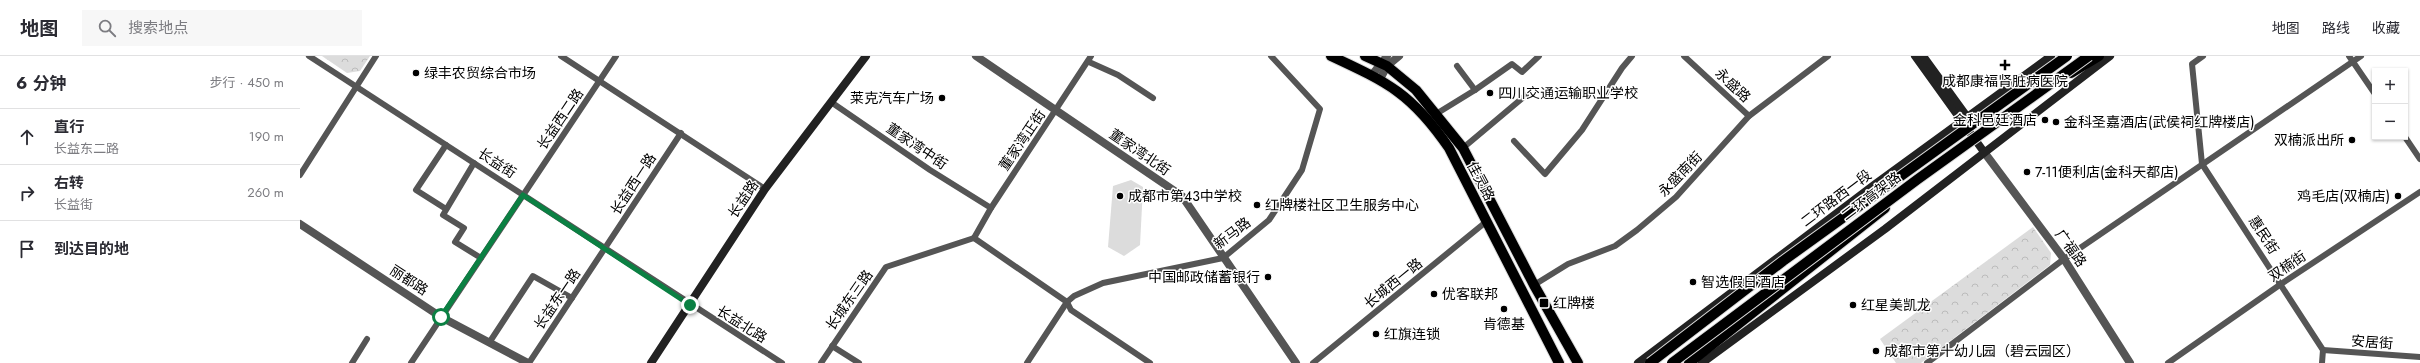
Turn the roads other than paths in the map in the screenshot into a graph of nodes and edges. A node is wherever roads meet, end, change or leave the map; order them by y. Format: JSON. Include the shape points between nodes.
{"nodes":[{"id":1,"x":309,"y":56,"type":"edge"},
{"id":2,"x":376,"y":56,"type":"edge"},
{"id":3,"x":561,"y":56,"type":"edge"},
{"id":4,"x":616,"y":56,"type":"edge"},
{"id":5,"x":866,"y":56,"type":"edge"},
{"id":6,"x":976,"y":56,"type":"edge"},
{"id":7,"x":1270,"y":56,"type":"edge"},
{"id":8,"x":1331,"y":56,"type":"edge"},
{"id":9,"x":1365,"y":56,"type":"edge"},
{"id":10,"x":1399,"y":56,"type":"edge"},
{"id":11,"x":1539,"y":56,"type":"edge"},
{"id":12,"x":1632,"y":56,"type":"edge"},
{"id":13,"x":1684,"y":56,"type":"edge"},
{"id":14,"x":1828,"y":56,"type":"edge"},
{"id":15,"x":1915,"y":56,"type":"edge"},
{"id":16,"x":1923,"y":56,"type":"edge"},
{"id":17,"x":2051,"y":56,"type":"edge"},
{"id":18,"x":2067,"y":56,"type":"edge"},
{"id":19,"x":2089,"y":56,"type":"edge"},
{"id":20,"x":2099,"y":56,"type":"edge"},
{"id":21,"x":2110,"y":56,"type":"edge"},
{"id":22,"x":2203,"y":56,"type":"edge"},
{"id":23,"x":2361,"y":56,"type":"edge"},
{"id":24,"x":1090,"y":59,"type":"edge"},
{"id":25,"x":2351,"y":59,"type":"edge"},
{"id":26,"x":1385,"y":62,"type":"edge"},
{"id":27,"x":1457,"y":66,"type":"dead end"},
{"id":28,"x":1376,"y":77,"type":"junction"},
{"id":29,"x":2062,"y":77,"type":"junction"},
{"id":30,"x":600,"y":80,"type":"junction"},
{"id":31,"x":357,"y":86,"type":"junction"},
{"id":32,"x":1475,"y":90,"type":"junction"},
{"id":33,"x":2372,"y":90,"type":"edge"},
{"id":34,"x":1526,"y":95,"type":"dead end"},
{"id":35,"x":1153,"y":98,"type":"dead end"},
{"id":36,"x":831,"y":102,"type":"junction"},
{"id":37,"x":1056,"y":111,"type":"junction"},
{"id":38,"x":1436,"y":114,"type":"junction"},
{"id":39,"x":1749,"y":116,"type":"junction"},
{"id":40,"x":1965,"y":119,"type":"junction"},
{"id":41,"x":681,"y":134,"type":"junction"},
{"id":42,"x":2407,"y":140,"type":"edge"},
{"id":43,"x":1514,"y":141,"type":"dead end"},
{"id":44,"x":446,"y":145,"type":"junction"},
{"id":45,"x":1463,"y":148,"type":"junction"},
{"id":46,"x":1984,"y":152,"type":"junction"},
{"id":47,"x":2420,"y":159,"type":"edge"},
{"id":48,"x":474,"y":163,"type":"junction"},
{"id":49,"x":2202,"y":164,"type":"junction"},
{"id":50,"x":300,"y":175,"type":"edge"},
{"id":51,"x":1918,"y":179,"type":"junction"},
{"id":52,"x":765,"y":189,"type":"junction"},
{"id":53,"x":2420,"y":192,"type":"edge"},
{"id":54,"x":523,"y":195,"type":"junction"},
{"id":55,"x":990,"y":208,"type":"junction"},
{"id":56,"x":446,"y":209,"type":"junction"},
{"id":57,"x":1487,"y":221,"type":"junction"},
{"id":58,"x":300,"y":224,"type":"edge"},
{"id":59,"x":974,"y":238,"type":"junction"},
{"id":60,"x":605,"y":248,"type":"junction"},
{"id":61,"x":481,"y":258,"type":"junction"},
{"id":62,"x":1223,"y":258,"type":"junction"},
{"id":63,"x":2064,"y":259,"type":"junction"},
{"id":64,"x":2281,"y":284,"type":"junction"},
{"id":65,"x":1534,"y":285,"type":"junction"},
{"id":66,"x":572,"y":298,"type":"junction"},
{"id":67,"x":1067,"y":302,"type":"junction"},
{"id":68,"x":690,"y":305,"type":"junction"},
{"id":69,"x":441,"y":317,"type":"junction"},
{"id":70,"x":367,"y":339,"type":"dead end"},
{"id":71,"x":489,"y":343,"type":"junction"},
{"id":72,"x":832,"y":346,"type":"junction"},
{"id":73,"x":2323,"y":350,"type":"junction"},
{"id":74,"x":2420,"y":357,"type":"edge"},
{"id":75,"x":1695,"y":362,"type":"edge"},
{"id":76,"x":352,"y":363,"type":"edge"},
{"id":77,"x":411,"y":363,"type":"edge"},
{"id":78,"x":528,"y":363,"type":"edge"},
{"id":79,"x":650,"y":363,"type":"edge"},
{"id":80,"x":782,"y":363,"type":"edge"},
{"id":81,"x":821,"y":363,"type":"edge"},
{"id":82,"x":859,"y":363,"type":"edge"},
{"id":83,"x":1027,"y":363,"type":"edge"},
{"id":84,"x":1150,"y":363,"type":"edge"},
{"id":85,"x":1296,"y":363,"type":"edge"},
{"id":86,"x":1313,"y":363,"type":"edge"},
{"id":87,"x":1559,"y":363,"type":"edge"},
{"id":88,"x":1578,"y":363,"type":"edge"},
{"id":89,"x":1638,"y":363,"type":"edge"},
{"id":90,"x":1650,"y":363,"type":"edge"},
{"id":91,"x":1672,"y":363,"type":"edge"},
{"id":92,"x":1927,"y":363,"type":"edge"},
{"id":93,"x":2130,"y":363,"type":"edge"},
{"id":94,"x":2168,"y":363,"type":"edge"},
{"id":95,"x":2322,"y":363,"type":"edge"}],
"edges":[{"from":1,"to":31,"type":"street","name":"长益街"},
{"from":2,"to":31,"type":"street"},
{"from":3,"to":30,"type":"street"},
{"from":4,"to":30,"type":"street","name":"长益西二路"},
{"from":5,"to":36,"type":"main road","name":"长益路"},
{"from":6,"to":37,"type":"street","name":"董家湾北街"},
{"from":7,"to":62,"type":"street","name":"新马路","via":[[1320,109],[1302,170],[1269,220]]},
{"from":8,"to":28,"type":"main road","name":"佳灵路"},
{"from":9,"to":26,"type":"main road","name":"佳灵路"},
{"from":10,"to":26,"type":"street"},
{"from":11,"to":32,"type":"street","via":[[1522,72],[1512,64]]},
{"from":12,"to":43,"type":"street","via":[[1582,130],[1545,174]]},
{"from":13,"to":39,"type":"street","name":"永盛路"},
{"from":14,"to":39,"type":"street","name":"永盛南街"},
{"from":15,"to":40,"type":"main road"},
{"from":16,"to":40,"type":"main road"},
{"from":17,"to":40,"type":"main road","name":"二环路西一段"},
{"from":18,"to":90,"type":"main road","name":"二环高架路","bridge":true,"via":[[1783,261]]},
{"from":19,"to":29,"type":"main road","name":"二环高架路","bridge":true},
{"from":20,"to":29,"type":"main road","bridge":true},
{"from":21,"to":46,"type":"main road"},
{"from":22,"to":49,"type":"street","via":[[2192,64]]},
{"from":23,"to":25,"type":"street"},
{"from":24,"to":35,"type":"street"},
{"from":24,"to":37,"type":"street","name":"董家湾正街"},
{"from":25,"to":33,"type":"street"},
{"from":25,"to":49,"type":"street"},
{"from":26,"to":28,"type":"street"},
{"from":26,"to":38,"type":"main road","name":"佳灵路","via":[[1416,90]]},
{"from":27,"to":32,"type":"street"},
{"from":28,"to":57,"type":"main road","name":"佳灵路","via":[[1412,101],[1431,122],[1449,148]]},
{"from":29,"to":51,"type":"main road","name":"二环高架路","bridge":true},
{"from":30,"to":41,"type":"street"},
{"from":30,"to":54,"type":"street","name":"长益西二路"},
{"from":31,"to":44,"type":"street","name":"长益街"},
{"from":31,"to":50,"type":"street"},
{"from":32,"to":38,"type":"street"},
{"from":34,"to":45,"type":"street"},
{"from":36,"to":52,"type":"main road","name":"长益路"},
{"from":36,"to":55,"type":"street","name":"董家湾中街"},
{"from":37,"to":55,"type":"street","name":"董家湾正街"},
{"from":37,"to":62,"type":"street","name":"董家湾北街","via":[[1182,196]]},
{"from":38,"to":45,"type":"main road","name":"佳灵路"},
{"from":39,"to":65,"type":"street","name":"永盛南街","via":[[1676,197],[1637,230],[1615,246],[1568,264]]},
{"from":40,"to":46,"type":"main road"},
{"from":40,"to":89,"type":"main road","name":"二环路西一段"},
{"from":41,"to":52,"type":"street"},
{"from":41,"to":60,"type":"street","name":"长益西一路"},
{"from":42,"to":47,"type":"street"},
{"from":44,"to":48,"type":"street","name":"长益街"},
{"from":44,"to":56,"type":"street","via":[[416,190]]},
{"from":45,"to":65,"type":"main road","name":"佳灵路"},
{"from":46,"to":63,"type":"street","name":"广福路"},
{"from":46,"to":75,"type":"main road","via":[[1885,229]]},
{"from":48,"to":54,"type":"street","name":"长益街"},
{"from":48,"to":56,"type":"street"},
{"from":49,"to":63,"type":"street"},
{"from":49,"to":64,"type":"street","name":"惠民街"},
{"from":51,"to":75,"type":"main road","bridge":true,"via":[[1870,222]]},
{"from":51,"to":91,"type":"main road","name":"二环高架路","bridge":true},
{"from":52,"to":68,"type":"main road","name":"长益路"},
{"from":53,"to":64,"type":"street","name":"双楠街"},
{"from":54,"to":60,"type":"street","name":"长益街"},
{"from":54,"to":61,"type":"street","name":"长益西二路"},
{"from":55,"to":59,"type":"street","name":"董家湾正街"},
{"from":56,"to":61,"type":"street","via":[[443,215],[464,228],[455,242]]},
{"from":57,"to":86,"type":"street","name":"长城西一路"},
{"from":57,"to":87,"type":"main road","name":"佳灵路"},
{"from":58,"to":69,"type":"street","name":"丽都路"},
{"from":59,"to":67,"type":"street"},
{"from":59,"to":72,"type":"street","name":"长城东三路","via":[[886,267]]},
{"from":60,"to":66,"type":"street","name":"长益东一路"},
{"from":60,"to":68,"type":"street","name":"长益街"},
{"from":61,"to":69,"type":"street","name":"长益西二路"},
{"from":62,"to":67,"type":"street","name":"新马路","via":[[1103,283],[1074,296]]},
{"from":62,"to":85,"type":"street","name":"董家湾北街"},
{"from":63,"to":92,"type":"street"},
{"from":63,"to":93,"type":"street","name":"广福路"},
{"from":64,"to":73,"type":"street","name":"惠民街"},
{"from":64,"to":94,"type":"street","name":"双楠街"},
{"from":65,"to":88,"type":"main road","name":"佳灵路"},
{"from":66,"to":71,"type":"street","via":[[533,276]]},
{"from":66,"to":78,"type":"street","name":"长益东一路"},
{"from":67,"to":83,"type":"street","name":"新马路"},
{"from":67,"to":84,"type":"street","via":[[1071,310]]},
{"from":68,"to":79,"type":"main road","name":"长益路"},
{"from":68,"to":80,"type":"street","name":"长益北路"},
{"from":69,"to":71,"type":"street","name":"丽都路"},
{"from":69,"to":77,"type":"street","name":"长益西二路"},
{"from":70,"to":76,"type":"street"},
{"from":71,"to":78,"type":"street","name":"丽都路"},
{"from":72,"to":81,"type":"street","name":"长城东三路"},
{"from":72,"to":82,"type":"street"},
{"from":73,"to":74,"type":"street","name":"安居街"},
{"from":73,"to":95,"type":"street"}]}
